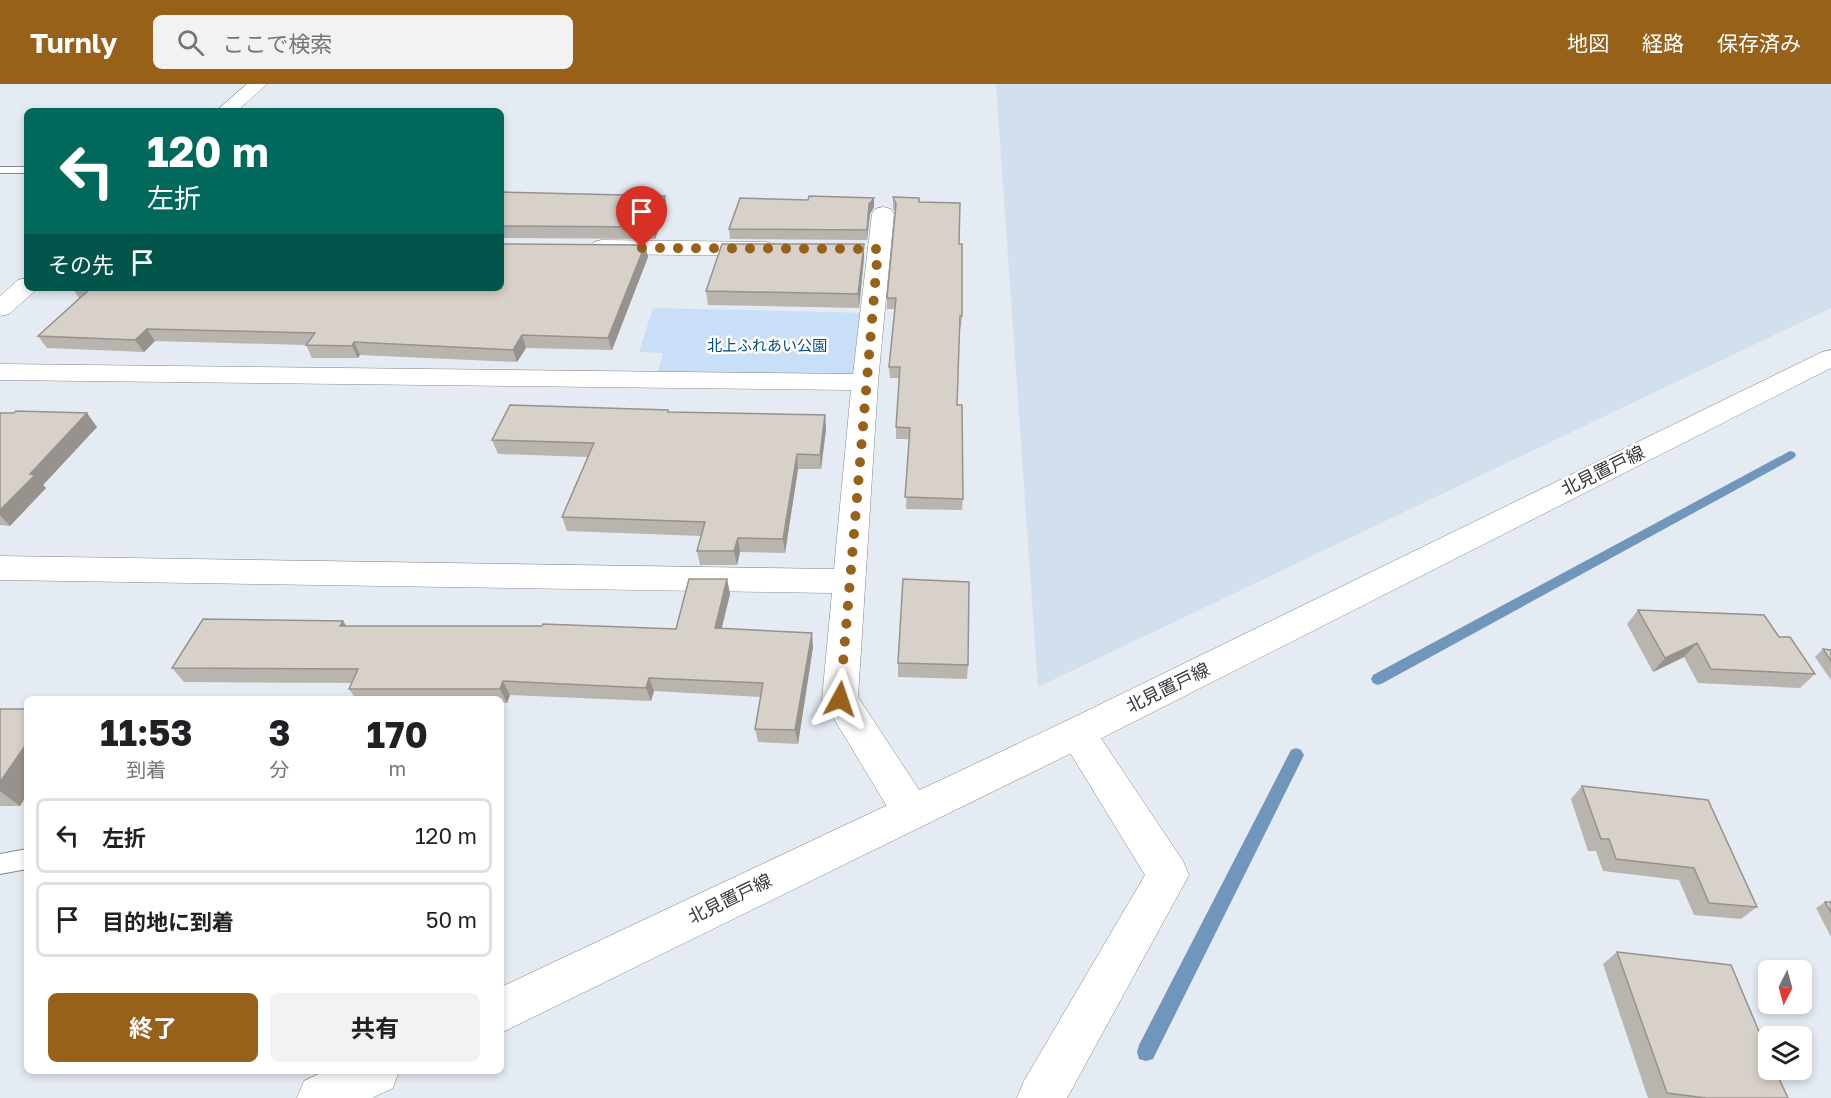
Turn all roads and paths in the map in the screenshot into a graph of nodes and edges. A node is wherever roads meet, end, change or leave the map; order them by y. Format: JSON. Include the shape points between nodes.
{"nodes":[{"id":1,"x":258,"y":84,"type":"edge"},
{"id":2,"x":230,"y":108,"type":"edge"},
{"id":3,"x":0,"y":170,"type":"edge"},
{"id":4,"x":24,"y":170,"type":"edge"},
{"id":5,"x":883,"y":214,"type":"dead end"},
{"id":6,"x":584,"y":247,"type":"edge"},
{"id":7,"x":784,"y":249,"type":"edge"},
{"id":8,"x":24,"y":288,"type":"edge"},
{"id":9,"x":0,"y":309,"type":"edge"},
{"id":10,"x":1831,"y":358,"type":"edge"},
{"id":11,"x":0,"y":372,"type":"edge"},
{"id":12,"x":865,"y":382,"type":"junction"},
{"id":13,"x":0,"y":568,"type":"edge"},
{"id":14,"x":850,"y":580,"type":"junction"},
{"id":15,"x":1077,"y":733,"type":"junction"},
{"id":16,"x":911,"y":811,"type":"junction"},
{"id":17,"x":24,"y":860,"type":"edge"},
{"id":18,"x":0,"y":864,"type":"edge"},
{"id":19,"x":504,"y":1009,"type":"edge"},
{"id":20,"x":370,"y":1074,"type":"edge"},
{"id":21,"x":321,"y":1098,"type":"edge"},
{"id":22,"x":1041,"y":1098,"type":"edge"}],
"edges":[{"from":1,"to":2,"type":"street"},
{"from":3,"to":4,"type":"lane"},
{"from":5,"to":12,"type":"street","via":[[867,249]]},
{"from":6,"to":7,"type":"street"},
{"from":8,"to":9,"type":"street"},
{"from":10,"to":15,"type":"street","name":"北見置戸線"},
{"from":11,"to":12,"type":"street"},
{"from":12,"to":14,"type":"street"},
{"from":13,"to":14,"type":"street"},
{"from":14,"to":16,"type":"street","via":[[840,699]]},
{"from":15,"to":16,"type":"street","name":"北見置戸線"},
{"from":15,"to":22,"type":"street","via":[[1168,875]]},
{"from":16,"to":19,"type":"street","name":"北見置戸線"},
{"from":17,"to":18,"type":"lane"},
{"from":20,"to":21,"type":"street"}]}
